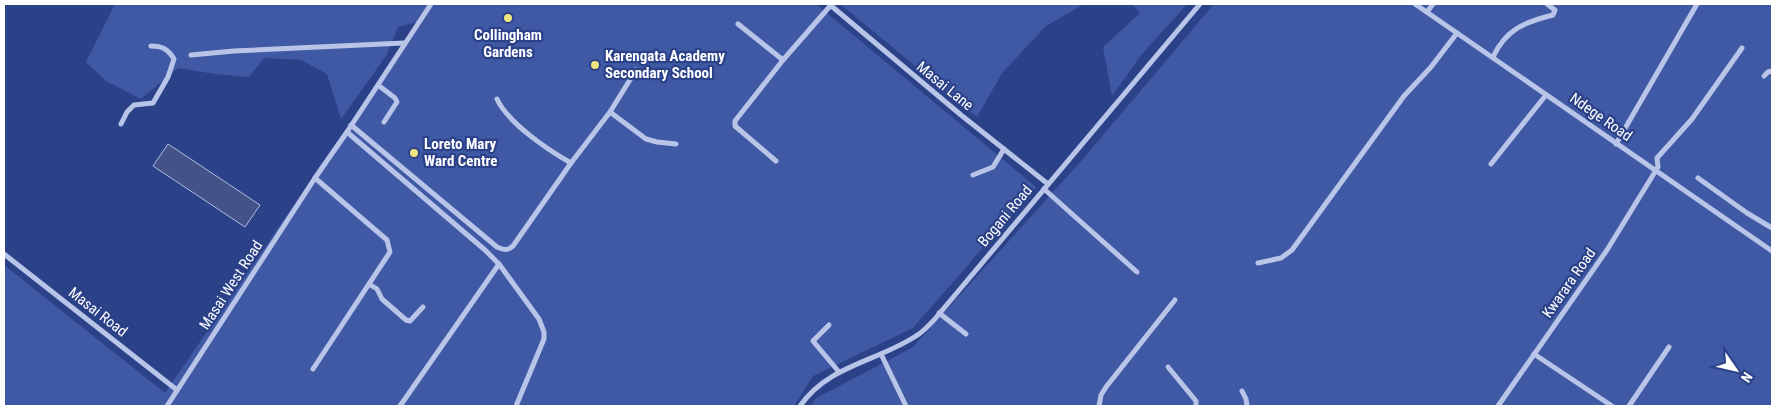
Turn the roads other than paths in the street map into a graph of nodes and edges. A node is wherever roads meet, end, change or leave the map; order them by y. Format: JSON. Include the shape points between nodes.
{"nodes":[{"id":1,"x":431,"y":4,"type":"edge"},
{"id":2,"x":1200,"y":4,"type":"edge"},
{"id":3,"x":1415,"y":4,"type":"edge"},
{"id":4,"x":1433,"y":4,"type":"edge"},
{"id":5,"x":1547,"y":4,"type":"edge"},
{"id":6,"x":1697,"y":4,"type":"edge"},
{"id":7,"x":829,"y":5,"type":"edge"},
{"id":8,"x":1427,"y":12,"type":"junction"},
{"id":9,"x":738,"y":24,"type":"dead end"},
{"id":10,"x":1457,"y":33,"type":"junction"},
{"id":11,"x":404,"y":43,"type":"junction"},
{"id":12,"x":151,"y":46,"type":"dead end"},
{"id":13,"x":1742,"y":48,"type":"dead end"},
{"id":14,"x":192,"y":55,"type":"dead end"},
{"id":15,"x":1493,"y":57,"type":"junction"},
{"id":16,"x":783,"y":60,"type":"junction"},
{"id":17,"x":636,"y":70,"type":"dead end"},
{"id":18,"x":1772,"y":71,"type":"edge"},
{"id":19,"x":1764,"y":76,"type":"dead end"},
{"id":20,"x":378,"y":85,"type":"junction"},
{"id":21,"x":1546,"y":94,"type":"junction"},
{"id":22,"x":497,"y":99,"type":"dead end"},
{"id":23,"x":610,"y":112,"type":"junction"},
{"id":24,"x":384,"y":122,"type":"dead end"},
{"id":25,"x":121,"y":124,"type":"dead end"},
{"id":26,"x":351,"y":125,"type":"junction"},
{"id":27,"x":347,"y":132,"type":"junction"},
{"id":28,"x":676,"y":144,"type":"dead end"},
{"id":29,"x":1616,"y":144,"type":"junction"},
{"id":30,"x":1004,"y":149,"type":"junction"},
{"id":31,"x":776,"y":161,"type":"dead end"},
{"id":32,"x":571,"y":163,"type":"junction"},
{"id":33,"x":1491,"y":164,"type":"dead end"},
{"id":34,"x":1655,"y":171,"type":"junction"},
{"id":35,"x":973,"y":175,"type":"dead end"},
{"id":36,"x":315,"y":178,"type":"junction"},
{"id":37,"x":1698,"y":178,"type":"dead end"},
{"id":38,"x":1046,"y":187,"type":"junction"},
{"id":39,"x":1772,"y":228,"type":"edge"},
{"id":40,"x":1772,"y":251,"type":"edge"},
{"id":41,"x":4,"y":254,"type":"edge"},
{"id":42,"x":1258,"y":263,"type":"dead end"},
{"id":43,"x":499,"y":264,"type":"junction"},
{"id":44,"x":1137,"y":272,"type":"dead end"},
{"id":45,"x":369,"y":284,"type":"junction"},
{"id":46,"x":1176,"y":300,"type":"dead end"},
{"id":47,"x":422,"y":307,"type":"dead end"},
{"id":48,"x":939,"y":313,"type":"junction"},
{"id":49,"x":829,"y":325,"type":"dead end"},
{"id":50,"x":966,"y":334,"type":"dead end"},
{"id":51,"x":1668,"y":347,"type":"dead end"},
{"id":52,"x":881,"y":354,"type":"junction"},
{"id":53,"x":1534,"y":354,"type":"junction"},
{"id":54,"x":1168,"y":367,"type":"dead end"},
{"id":55,"x":313,"y":369,"type":"dead end"},
{"id":56,"x":839,"y":372,"type":"junction"},
{"id":57,"x":178,"y":390,"type":"junction"},
{"id":58,"x":1242,"y":391,"type":"dead end"},
{"id":59,"x":167,"y":406,"type":"edge"},
{"id":60,"x":400,"y":406,"type":"edge"},
{"id":61,"x":516,"y":406,"type":"edge"},
{"id":62,"x":800,"y":406,"type":"edge"},
{"id":63,"x":906,"y":406,"type":"edge"},
{"id":64,"x":1099,"y":406,"type":"edge"},
{"id":65,"x":1196,"y":406,"type":"edge"},
{"id":66,"x":1247,"y":406,"type":"edge"},
{"id":67,"x":1498,"y":406,"type":"edge"},
{"id":68,"x":1612,"y":406,"type":"edge"},
{"id":69,"x":1629,"y":406,"type":"edge"}],
"edges":[{"from":1,"to":11,"type":"street","name":"Masai West Road"},
{"from":2,"to":38,"type":"street","name":"Bogani Road"},
{"from":3,"to":8,"type":"street","name":"Ndege Road"},
{"from":4,"to":8,"type":"street"},
{"from":5,"to":15,"type":"street","via":[[1555,10],[1553,14],[1515,28]]},
{"from":6,"to":29,"type":"street"},
{"from":7,"to":16,"type":"street"},
{"from":7,"to":30,"type":"street","name":"Masai Lane"},
{"from":8,"to":10,"type":"street","name":"Ndege Road"},
{"from":9,"to":16,"type":"street"},
{"from":10,"to":15,"type":"street","name":"Ndege Road"},
{"from":10,"to":42,"type":"street","via":[[1404,96],[1292,250],[1281,258]]},
{"from":11,"to":14,"type":"street"},
{"from":11,"to":20,"type":"street","name":"Masai West Road"},
{"from":12,"to":25,"type":"street","via":[[170,51],[174,59],[168,77],[152,103],[134,104]]},
{"from":13,"to":34,"type":"street","name":"Kwarara Road","via":[[1692,119],[1657,158],[1658,168]]},
{"from":15,"to":21,"type":"street","name":"Ndege Road"},
{"from":16,"to":31,"type":"street","via":[[734,124]]},
{"from":17,"to":23,"type":"street"},
{"from":18,"to":19,"type":"street"},
{"from":20,"to":24,"type":"street","via":[[397,102]]},
{"from":20,"to":26,"type":"street","name":"Masai West Road"},
{"from":21,"to":29,"type":"street","name":"Ndege Road"},
{"from":21,"to":33,"type":"street"},
{"from":22,"to":32,"type":"street","via":[[506,114],[546,148]]},
{"from":23,"to":28,"type":"street","via":[[646,139]]},
{"from":23,"to":32,"type":"street"},
{"from":26,"to":27,"type":"street","name":"Masai West Road"},
{"from":26,"to":32,"type":"street","via":[[504,250],[513,246]]},
{"from":27,"to":36,"type":"street","name":"Masai West Road"},
{"from":27,"to":43,"type":"street"},
{"from":29,"to":34,"type":"street","name":"Ndege Road"},
{"from":30,"to":35,"type":"street","via":[[993,167]]},
{"from":30,"to":38,"type":"street","name":"Masai Lane"},
{"from":34,"to":40,"type":"street","name":"Ndege Road"},
{"from":34,"to":53,"type":"street","name":"Kwarara Road","via":[[1607,250]]},
{"from":36,"to":45,"type":"street","via":[[387,240],[390,252]]},
{"from":36,"to":57,"type":"street","name":"Masai West Road"},
{"from":37,"to":39,"type":"street"},
{"from":38,"to":44,"type":"street","name":"Masai Lane"},
{"from":38,"to":48,"type":"street","name":"Bogani Road"},
{"from":41,"to":57,"type":"street","name":"Masai Road"},
{"from":43,"to":60,"type":"street"},
{"from":43,"to":61,"type":"street","via":[[539,319],[544,332],[539,354]]},
{"from":45,"to":47,"type":"street","via":[[406,320],[410,321]]},
{"from":45,"to":55,"type":"street"},
{"from":46,"to":64,"type":"street","via":[[1106,387]]},
{"from":48,"to":50,"type":"street"},
{"from":48,"to":52,"type":"street","name":"Bogani Road","via":[[917,336]]},
{"from":49,"to":56,"type":"street","via":[[813,341]]},
{"from":51,"to":69,"type":"street"},
{"from":52,"to":56,"type":"street","name":"Bogani Road"},
{"from":52,"to":63,"type":"street"},
{"from":53,"to":67,"type":"street","name":"Kwarara Road"},
{"from":53,"to":68,"type":"street"},
{"from":54,"to":65,"type":"street","via":[[1196,400]]},
{"from":56,"to":62,"type":"street","name":"Bogani Road","via":[[825,380]]},
{"from":57,"to":59,"type":"street","name":"Masai West Road"},
{"from":58,"to":66,"type":"street"}]}
